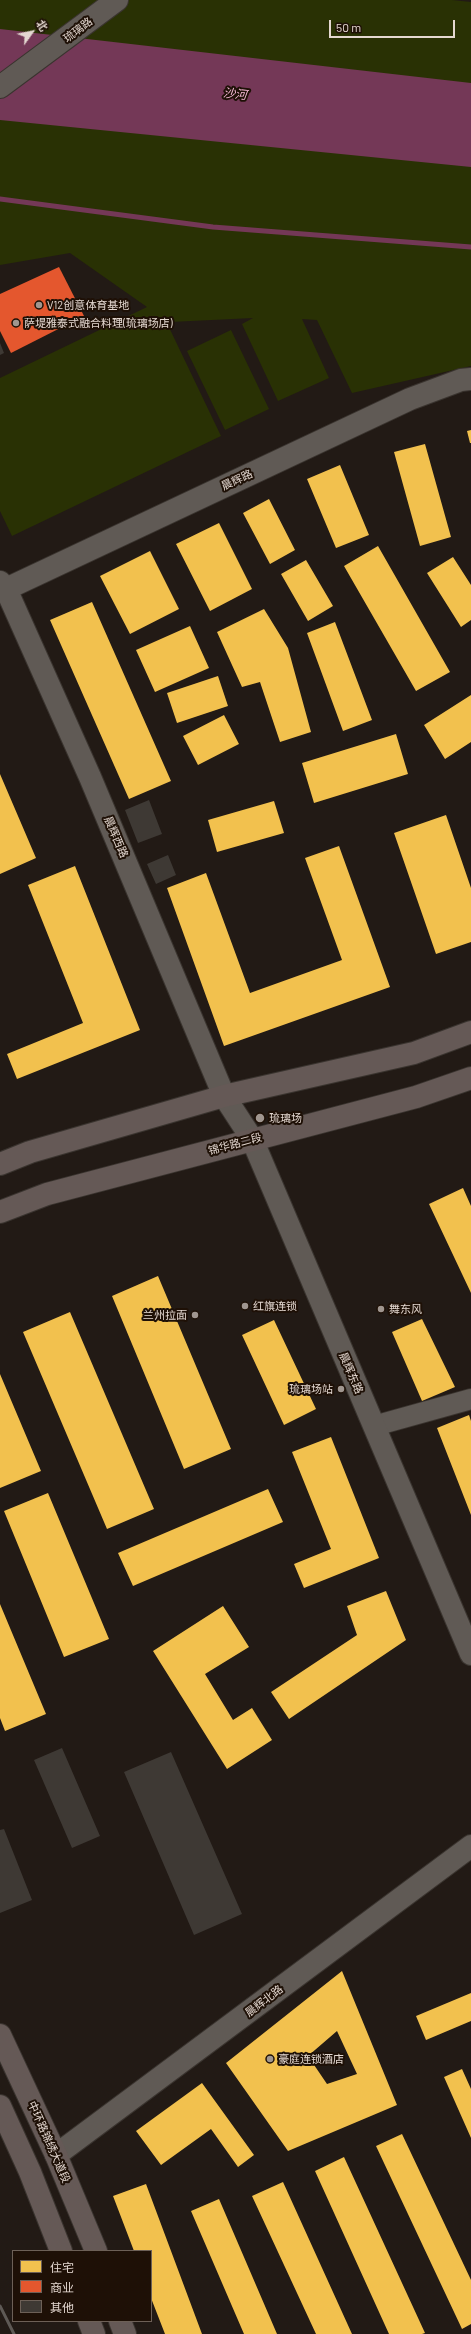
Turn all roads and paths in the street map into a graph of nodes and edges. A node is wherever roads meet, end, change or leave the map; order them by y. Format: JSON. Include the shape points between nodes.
{"nodes":[{"id":1,"x":117,"y":0,"type":"edge"},
{"id":2,"x":0,"y":87,"type":"edge"},
{"id":3,"x":471,"y":379,"type":"edge"},
{"id":4,"x":3,"y":585,"type":"edge"},
{"id":5,"x":471,"y":1032,"type":"edge"},
{"id":6,"x":471,"y":1078,"type":"edge"},
{"id":7,"x":224,"y":1096,"type":"junction"},
{"id":8,"x":252,"y":1139,"type":"junction"},
{"id":9,"x":0,"y":1164,"type":"edge"},
{"id":10,"x":0,"y":1212,"type":"edge"},
{"id":11,"x":471,"y":1399,"type":"edge"},
{"id":12,"x":374,"y":1426,"type":"junction"},
{"id":13,"x":471,"y":1654,"type":"edge"},
{"id":14,"x":471,"y":1846,"type":"edge"},
{"id":15,"x":0,"y":2035,"type":"edge"},
{"id":16,"x":0,"y":2106,"type":"edge"},
{"id":17,"x":56,"y":2155,"type":"junction"},
{"id":18,"x":61,"y":2250,"type":"edge"},
{"id":19,"x":96,"y":2250,"type":"edge"},
{"id":20,"x":89,"y":2322,"type":"edge"},
{"id":21,"x":120,"y":2322,"type":"edge"},
{"id":22,"x":94,"y":2334,"type":"edge"},
{"id":23,"x":125,"y":2334,"type":"edge"}],
"edges":[{"from":1,"to":2,"type":"street","name":"琉璃路"},
{"from":3,"to":4,"type":"street","name":"晨辉路","via":[[461,380],[410,400]]},
{"from":4,"to":7,"type":"street","name":"晨辉西路","via":[[90,777]]},
{"from":5,"to":7,"type":"main road","via":[[414,1053]]},
{"from":6,"to":8,"type":"main road","name":"锦华路二段","via":[[416,1097]]},
{"from":7,"to":8,"type":"street","name":"晨辉东路"},
{"from":7,"to":9,"type":"main road","via":[[30,1152]]},
{"from":8,"to":10,"type":"main road","name":"锦华路二段","via":[[47,1194]]},
{"from":8,"to":12,"type":"street","name":"晨辉东路"},
{"from":11,"to":12,"type":"street"},
{"from":12,"to":13,"type":"street","name":"晨辉东路"},
{"from":14,"to":17,"type":"street","name":"晨辉北路"},
{"from":15,"to":17,"type":"main road","name":"中环路锦绣大道段"},
{"from":16,"to":18,"type":"main road","via":[[30,2172]]},
{"from":17,"to":19,"type":"main road","name":"中环路锦绣大道段"},
{"from":20,"to":22,"type":"main road"},
{"from":21,"to":23,"type":"main road"}]}
